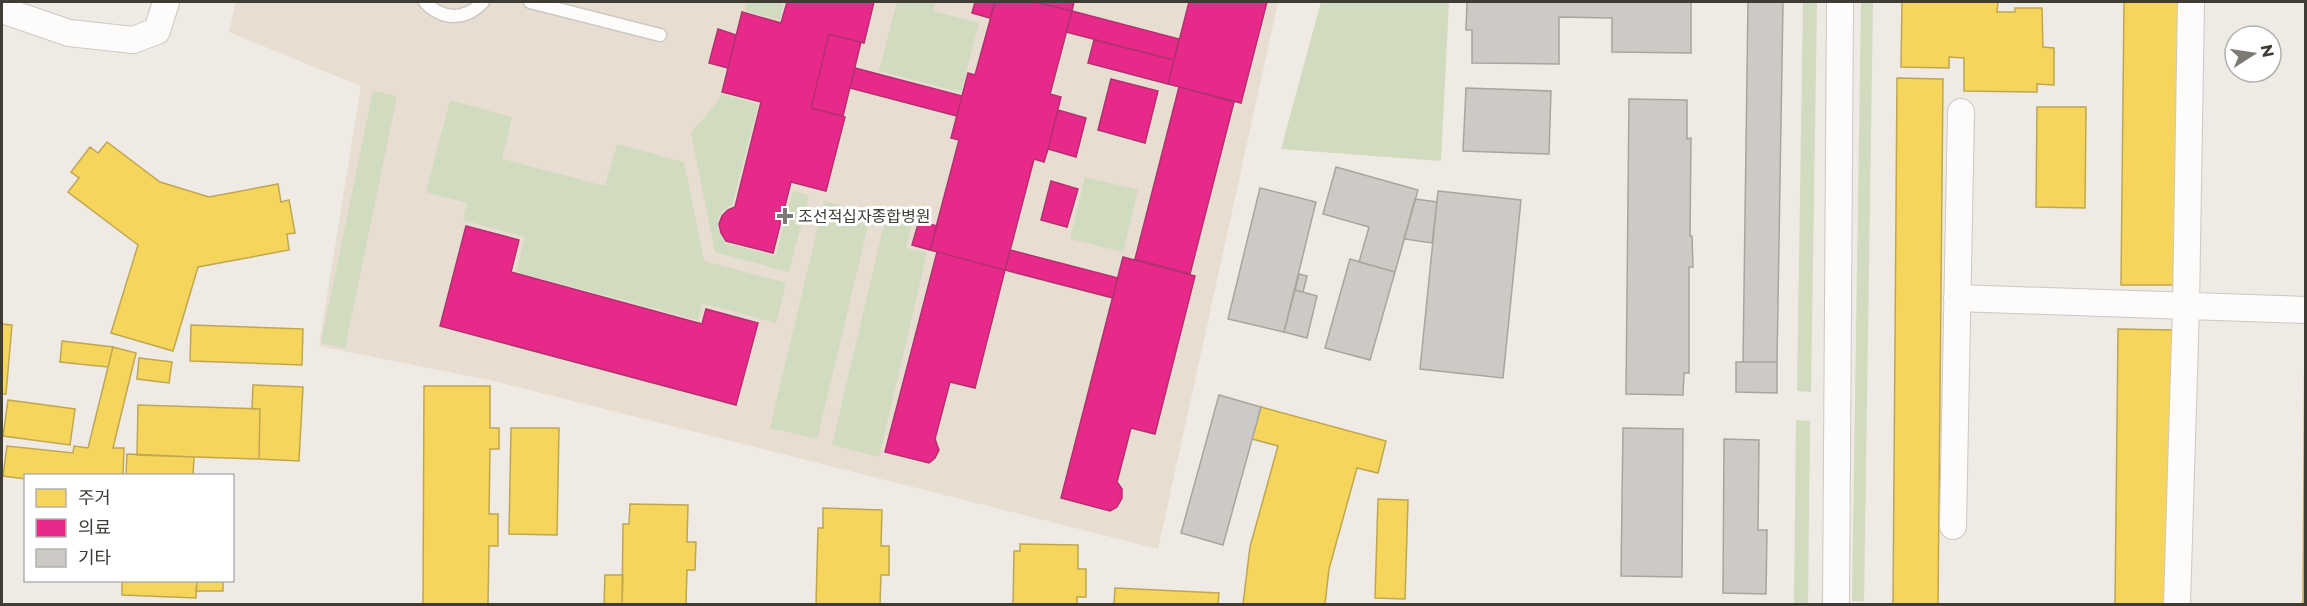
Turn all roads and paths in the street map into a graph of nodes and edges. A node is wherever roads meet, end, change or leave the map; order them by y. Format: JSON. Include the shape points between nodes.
{"nodes":[{"id":1,"x":166,"y":2,"type":"edge"},
{"id":2,"x":425,"y":2,"type":"edge"},
{"id":3,"x":483,"y":2,"type":"edge"},
{"id":4,"x":530,"y":2,"type":"edge"},
{"id":5,"x":1840,"y":2,"type":"edge"},
{"id":6,"x":2191,"y":2,"type":"edge"},
{"id":7,"x":2,"y":10,"type":"edge"},
{"id":8,"x":660,"y":35,"type":"dead end"},
{"id":9,"x":1961,"y":112,"type":"dead end"},
{"id":10,"x":1957,"y":298,"type":"junction"},
{"id":11,"x":2186,"y":307,"type":"junction"},
{"id":12,"x":2306,"y":310,"type":"edge"},
{"id":13,"x":1953,"y":526,"type":"dead end"},
{"id":14,"x":1836,"y":604,"type":"edge"},
{"id":15,"x":2177,"y":604,"type":"edge"}],
"edges":[{"from":1,"to":7,"type":"street","via":[[157,31],[133,40],[69,33]]},
{"from":2,"to":3,"type":"lane","via":[[434,10],[455,17],[466,15]]},
{"from":4,"to":8,"type":"lane"},
{"from":5,"to":14,"type":"street"},
{"from":6,"to":11,"type":"street"},
{"from":9,"to":10,"type":"street"},
{"from":10,"to":11,"type":"street"},
{"from":10,"to":13,"type":"street"},
{"from":11,"to":12,"type":"street"},
{"from":11,"to":15,"type":"street"}]}
